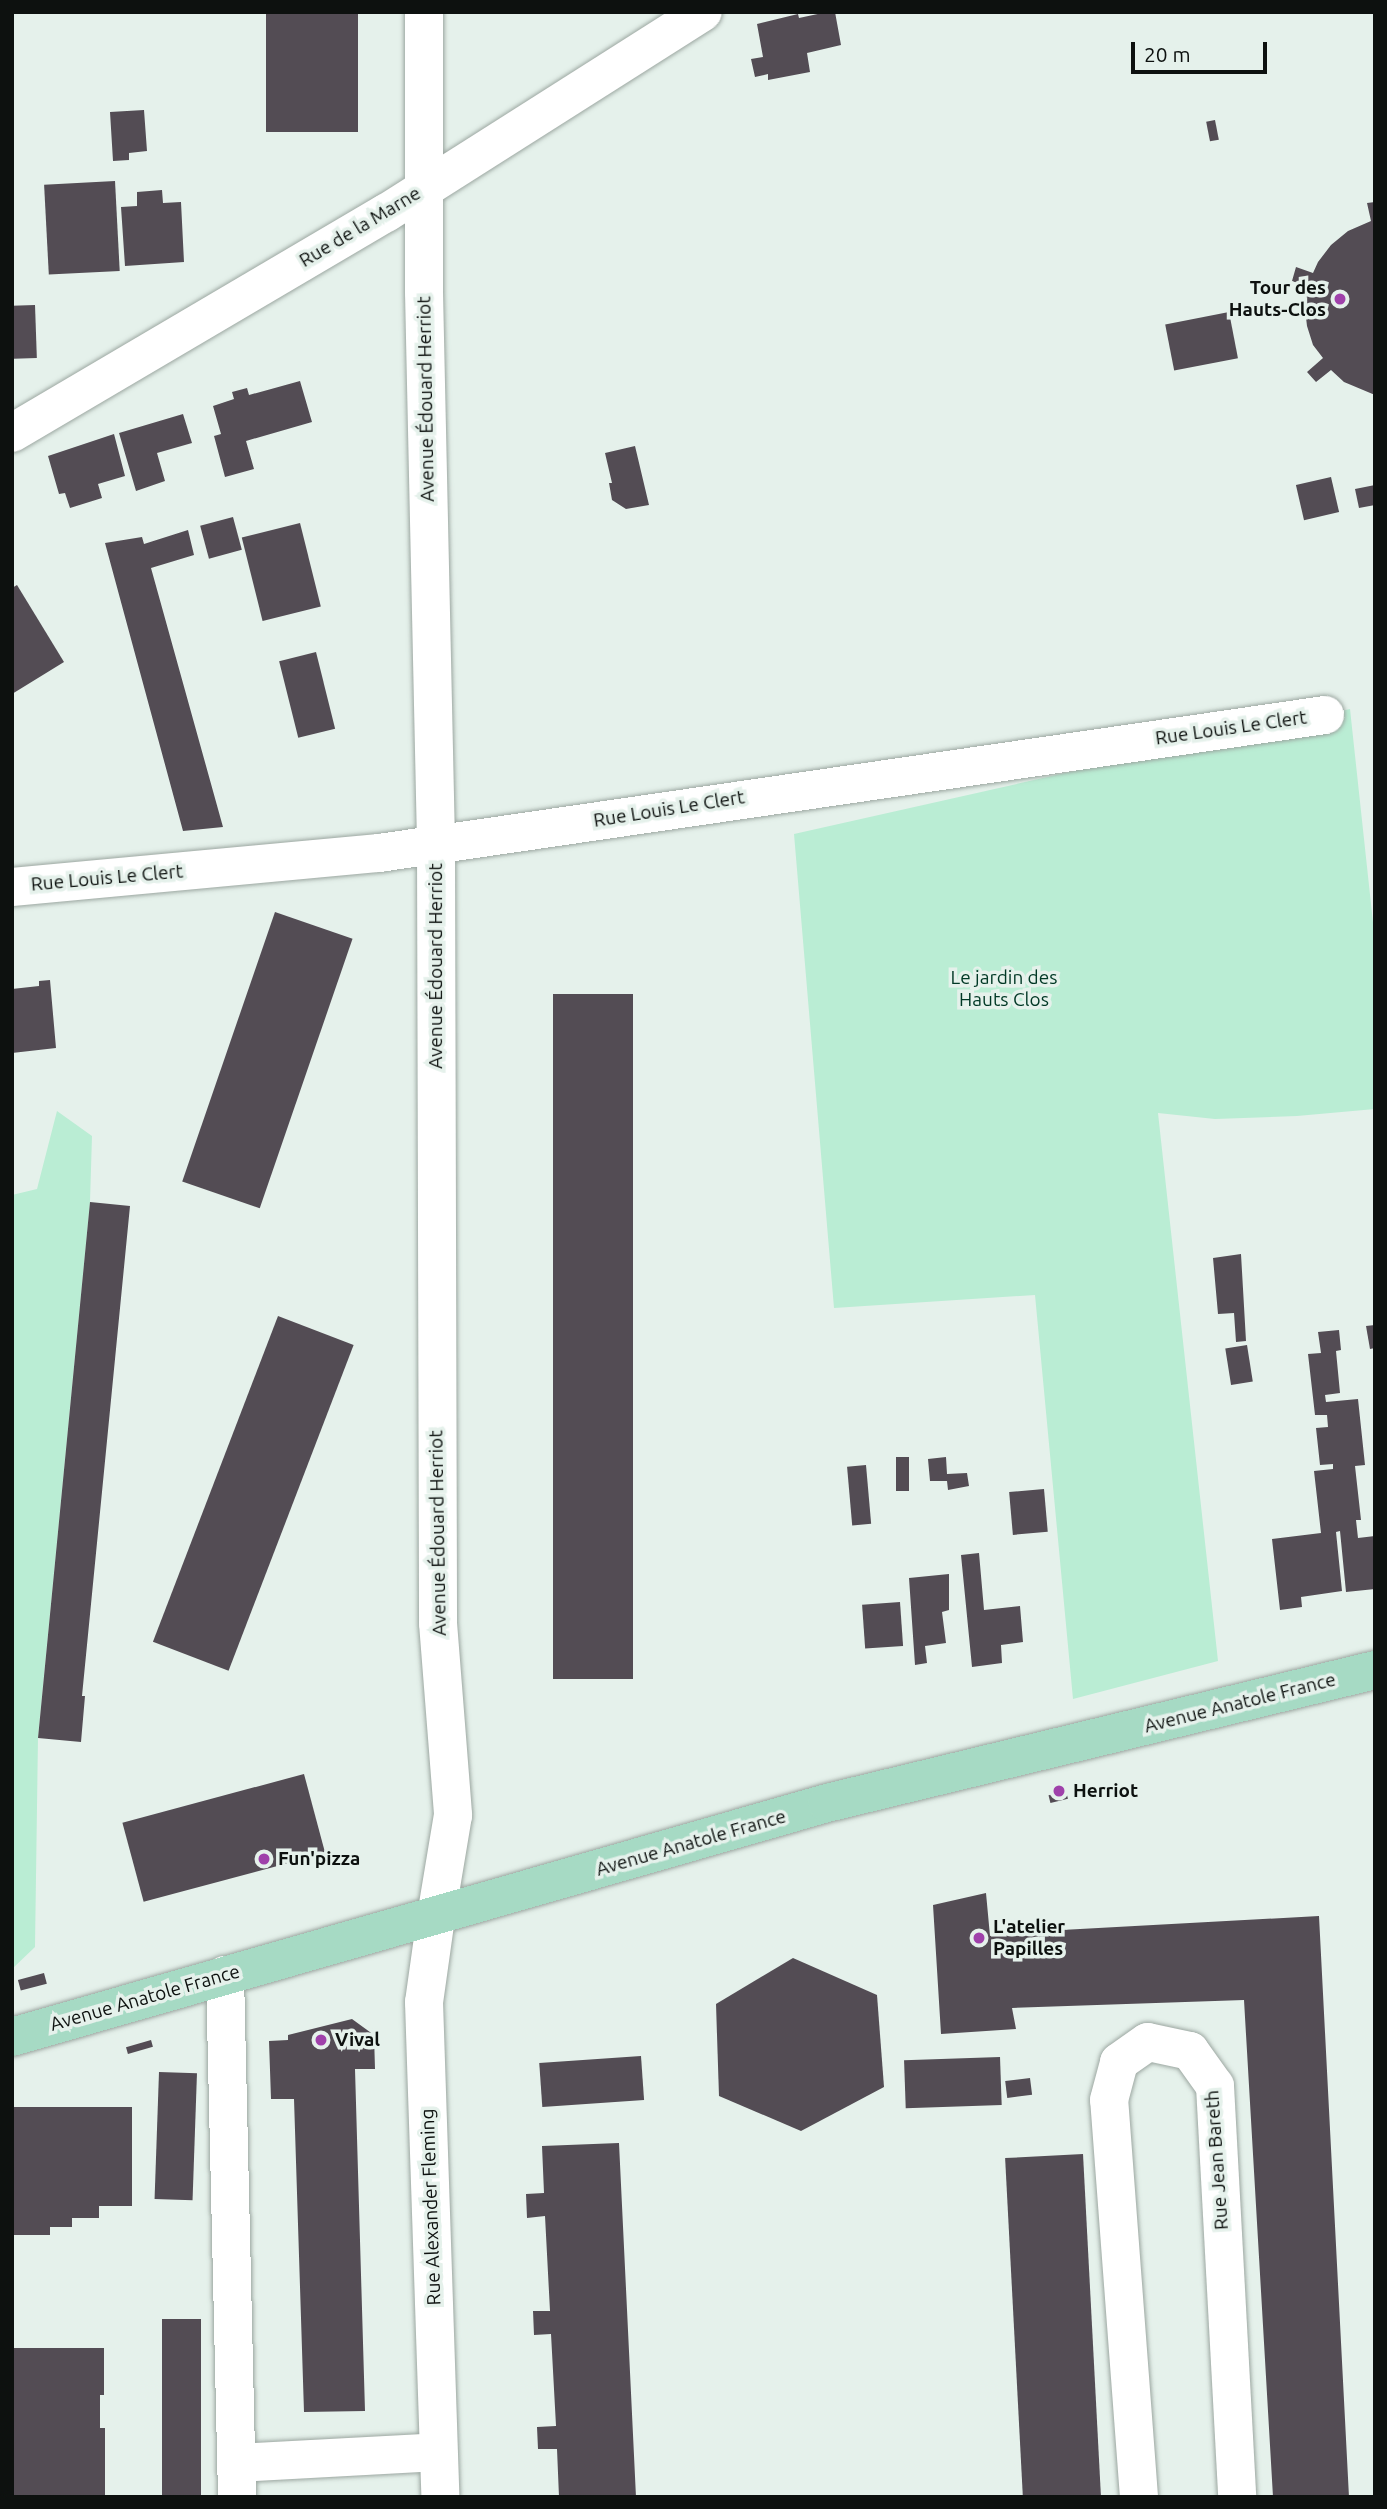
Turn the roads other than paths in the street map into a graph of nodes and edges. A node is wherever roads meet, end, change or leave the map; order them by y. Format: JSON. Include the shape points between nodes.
{"nodes":[{"id":1,"x":424,"y":12,"type":"edge"},
{"id":2,"x":703,"y":12,"type":"edge"},
{"id":3,"x":425,"y":189,"type":"junction"},
{"id":4,"x":12,"y":433,"type":"edge"},
{"id":5,"x":1325,"y":715,"type":"dead end"},
{"id":6,"x":436,"y":844,"type":"junction"},
{"id":7,"x":12,"y":887,"type":"edge"},
{"id":8,"x":1375,"y":1670,"type":"edge"},
{"id":9,"x":436,"y":1917,"type":"junction"},
{"id":10,"x":225,"y":1975,"type":"junction"},
{"id":11,"x":12,"y":2037,"type":"edge"},
{"id":12,"x":438,"y":2452,"type":"junction"},
{"id":13,"x":237,"y":2480,"type":"edge"},
{"id":14,"x":440,"y":2497,"type":"edge"},
{"id":15,"x":1139,"y":2497,"type":"edge"},
{"id":16,"x":1237,"y":2497,"type":"edge"}],
"edges":[{"from":1,"to":3,"type":"street","name":"Avenue Édouard Herriot"},
{"from":2,"to":3,"type":"street","name":"Rue de la Marne"},
{"from":3,"to":4,"type":"street","name":"Rue de la Marne"},
{"from":3,"to":6,"type":"street","name":"Avenue Édouard Herriot"},
{"from":5,"to":6,"type":"street","name":"Rue Louis Le Clert"},
{"from":6,"to":7,"type":"street","name":"Rue Louis Le Clert"},
{"from":6,"to":9,"type":"street","name":"Avenue Édouard Herriot","via":[[438,1623],[453,1815]]},
{"from":8,"to":9,"type":"main road","name":"Avenue Anatole France","via":[[827,1803]]},
{"from":9,"to":10,"type":"main road","name":"Avenue Anatole France"},
{"from":9,"to":12,"type":"street","name":"Rue Alexander Fleming","via":[[424,2002]]},
{"from":10,"to":11,"type":"main road","name":"Avenue Anatole France"},
{"from":10,"to":13,"type":"street"},
{"from":12,"to":13,"type":"street"},
{"from":12,"to":14,"type":"street","name":"Rue Alexander Fleming"},
{"from":15,"to":16,"type":"street","name":"Rue Jean Bareth","via":[[1109,2100],[1119,2063],[1148,2042],[1190,2052],[1215,2086]]}]}
